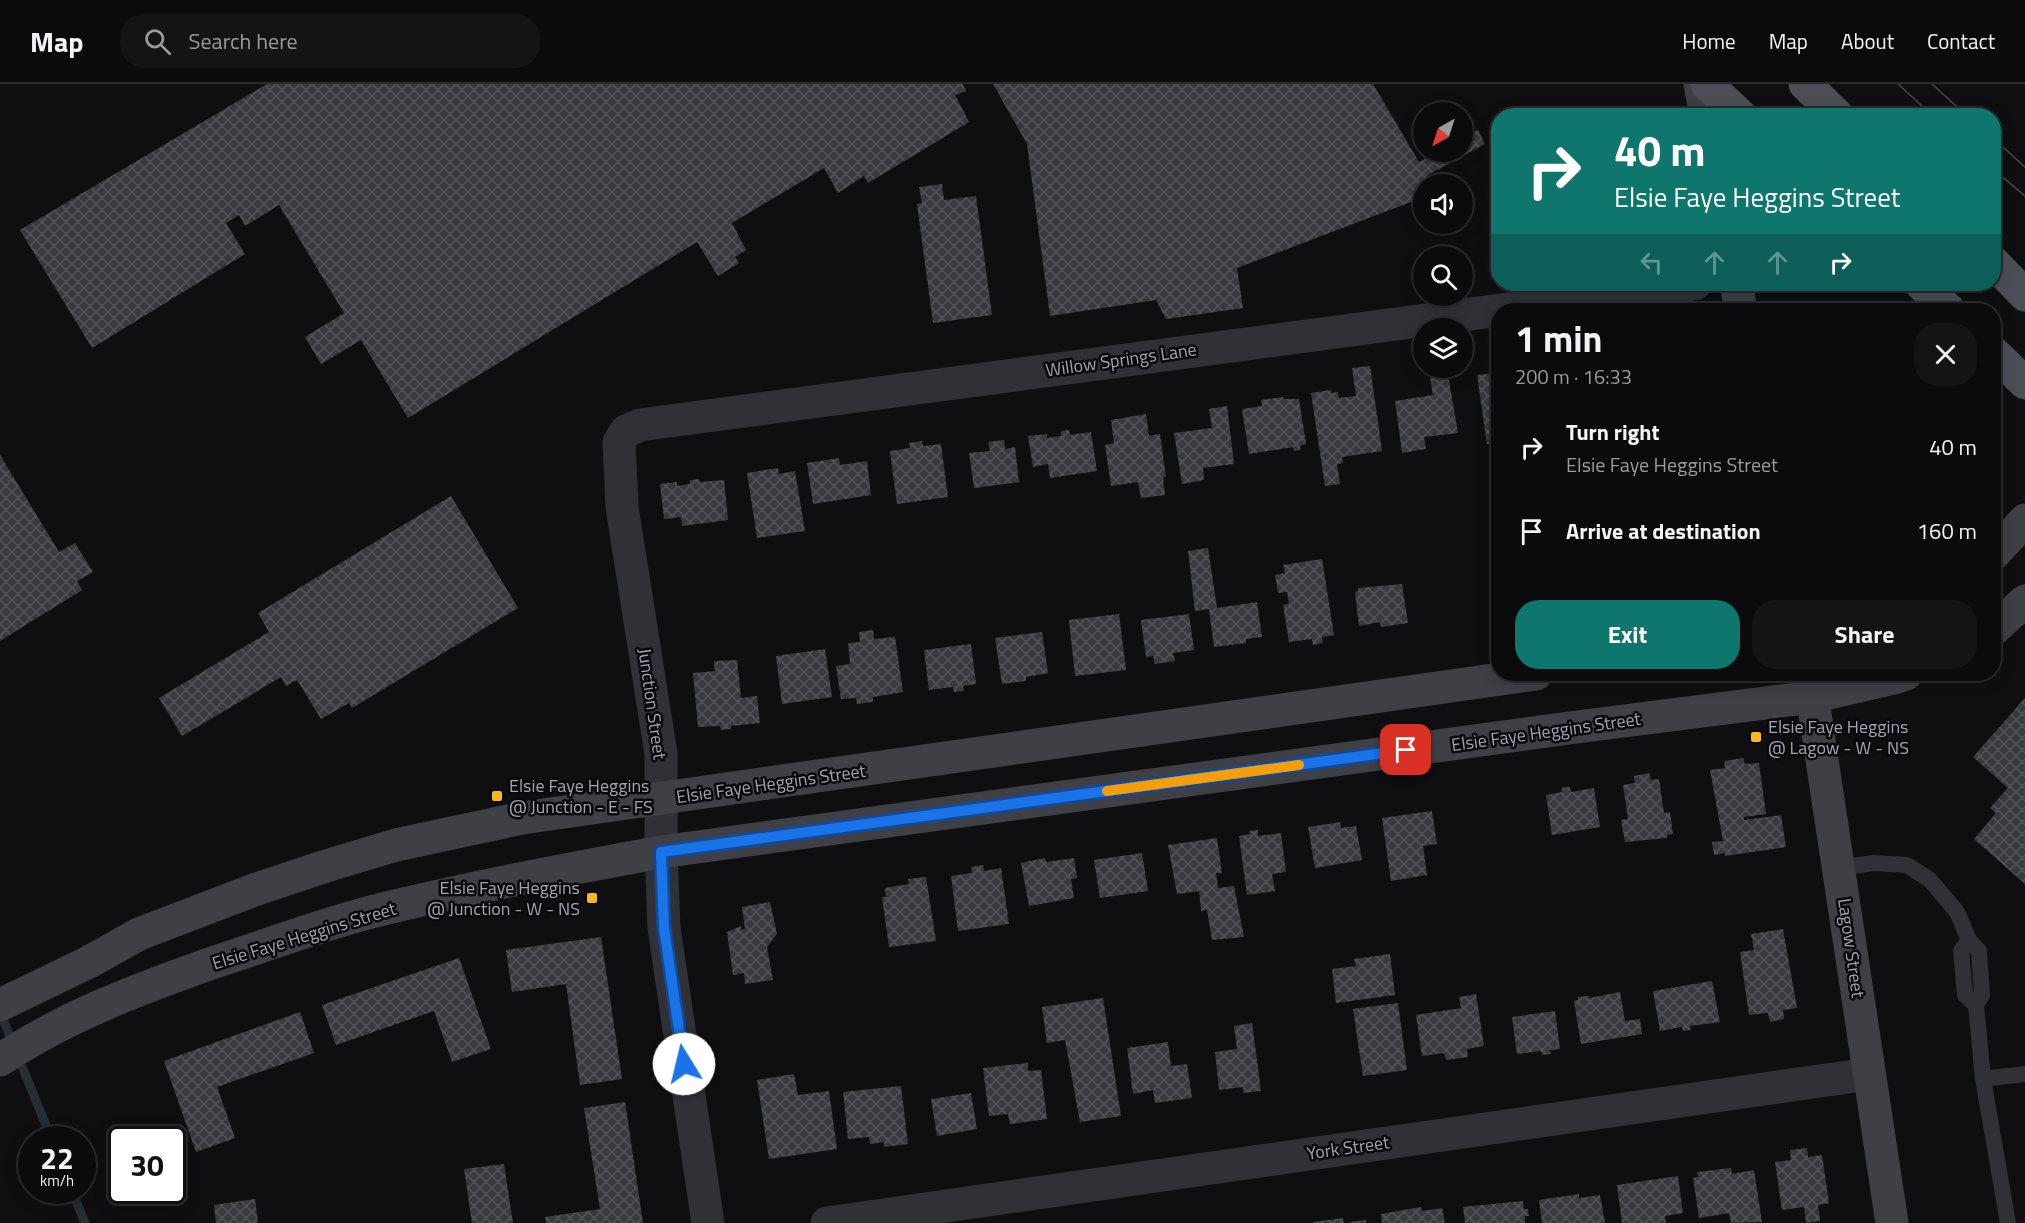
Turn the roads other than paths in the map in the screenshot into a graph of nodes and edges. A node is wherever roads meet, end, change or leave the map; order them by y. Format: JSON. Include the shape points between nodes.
{"nodes":[{"id":1,"x":1700,"y":84,"type":"edge"},
{"id":2,"x":1707,"y":84,"type":"edge"},
{"id":3,"x":1805,"y":84,"type":"edge"},
{"id":4,"x":1704,"y":108,"type":"edge"},
{"id":5,"x":1732,"y":108,"type":"edge"},
{"id":6,"x":1830,"y":108,"type":"edge"},
{"id":7,"x":1643,"y":291,"type":"edge"},
{"id":8,"x":1929,"y":291,"type":"edge"},
{"id":9,"x":1553,"y":303,"type":"edge"},
{"id":10,"x":1941,"y":303,"type":"edge"},
{"id":11,"x":1491,"y":311,"type":"edge"},
{"id":12,"x":2001,"y":360,"type":"edge"},
{"id":13,"x":2025,"y":383,"type":"edge"},
{"id":14,"x":622,"y":507,"type":"joint"},
{"id":15,"x":2025,"y":520,"type":"edge"},
{"id":16,"x":2001,"y":546,"type":"edge"},
{"id":17,"x":2025,"y":601,"type":"edge"},
{"id":18,"x":2001,"y":623,"type":"edge"},
{"id":19,"x":1491,"y":680,"type":"edge"},
{"id":20,"x":1858,"y":681,"type":"edge"},
{"id":21,"x":1810,"y":685,"type":"edge"},
{"id":22,"x":661,"y":800,"type":"junction"},
{"id":23,"x":661,"y":852,"type":"junction"},
{"id":24,"x":1840,"y":868,"type":"junction"},
{"id":25,"x":0,"y":1005,"type":"edge"},
{"id":26,"x":0,"y":1060,"type":"edge"},
{"id":27,"x":1869,"y":1074,"type":"junction"},
{"id":28,"x":2025,"y":1074,"type":"edge"},
{"id":29,"x":1983,"y":1079,"type":"junction"},
{"id":30,"x":708,"y":1223,"type":"edge"},
{"id":31,"x":827,"y":1223,"type":"edge"},
{"id":32,"x":1892,"y":1223,"type":"edge"},
{"id":33,"x":2008,"y":1223,"type":"edge"}],
"edges":[{"from":1,"to":4,"type":"main road"},
{"from":2,"to":5,"type":"main road"},
{"from":3,"to":6,"type":"main road"},
{"from":7,"to":9,"type":"street","name":"Willow Springs Lane"},
{"from":8,"to":10,"type":"main road"},
{"from":11,"to":14,"type":"street","name":"Willow Springs Lane","via":[[640,425],[626,431],[619,442]]},
{"from":12,"to":13,"type":"main road"},
{"from":14,"to":22,"type":"street","name":"Junction Street","via":[[661,754]]},
{"from":15,"to":16,"type":"main road"},
{"from":17,"to":18,"type":"main road"},
{"from":19,"to":22,"type":"main road","name":"Elsie Faye Heggins Street"},
{"from":20,"to":21,"type":"main road","name":"Elsie Faye Heggins Street"},
{"from":21,"to":23,"type":"main road","name":"Elsie Faye Heggins Street","via":[[1557,730]]},
{"from":21,"to":24,"type":"main road","name":"Lagow Street"},
{"from":22,"to":23,"type":"street","name":"Junction Street"},
{"from":22,"to":25,"type":"main road","name":"Elsie Faye Heggins Street","via":[[522,818],[396,845],[326,866],[139,934]]},
{"from":23,"to":26,"type":"main road","name":"Elsie Faye Heggins Street","via":[[370,912],[290,937],[111,1001]]},
{"from":23,"to":30,"type":"street","name":"Junction Street","via":[[664,928]]},
{"from":24,"to":27,"type":"main road","name":"Lagow Street"},
{"from":24,"to":29,"type":"lane","via":[[1873,863],[1907,865],[1930,880],[1957,912],[1969,940],[1979,951],[1982,995],[1976,1005]]},
{"from":27,"to":31,"type":"street","name":"York Street"},
{"from":27,"to":32,"type":"main road","name":"Lagow Street"},
{"from":28,"to":29,"type":"lane"},
{"from":29,"to":33,"type":"lane"}]}
